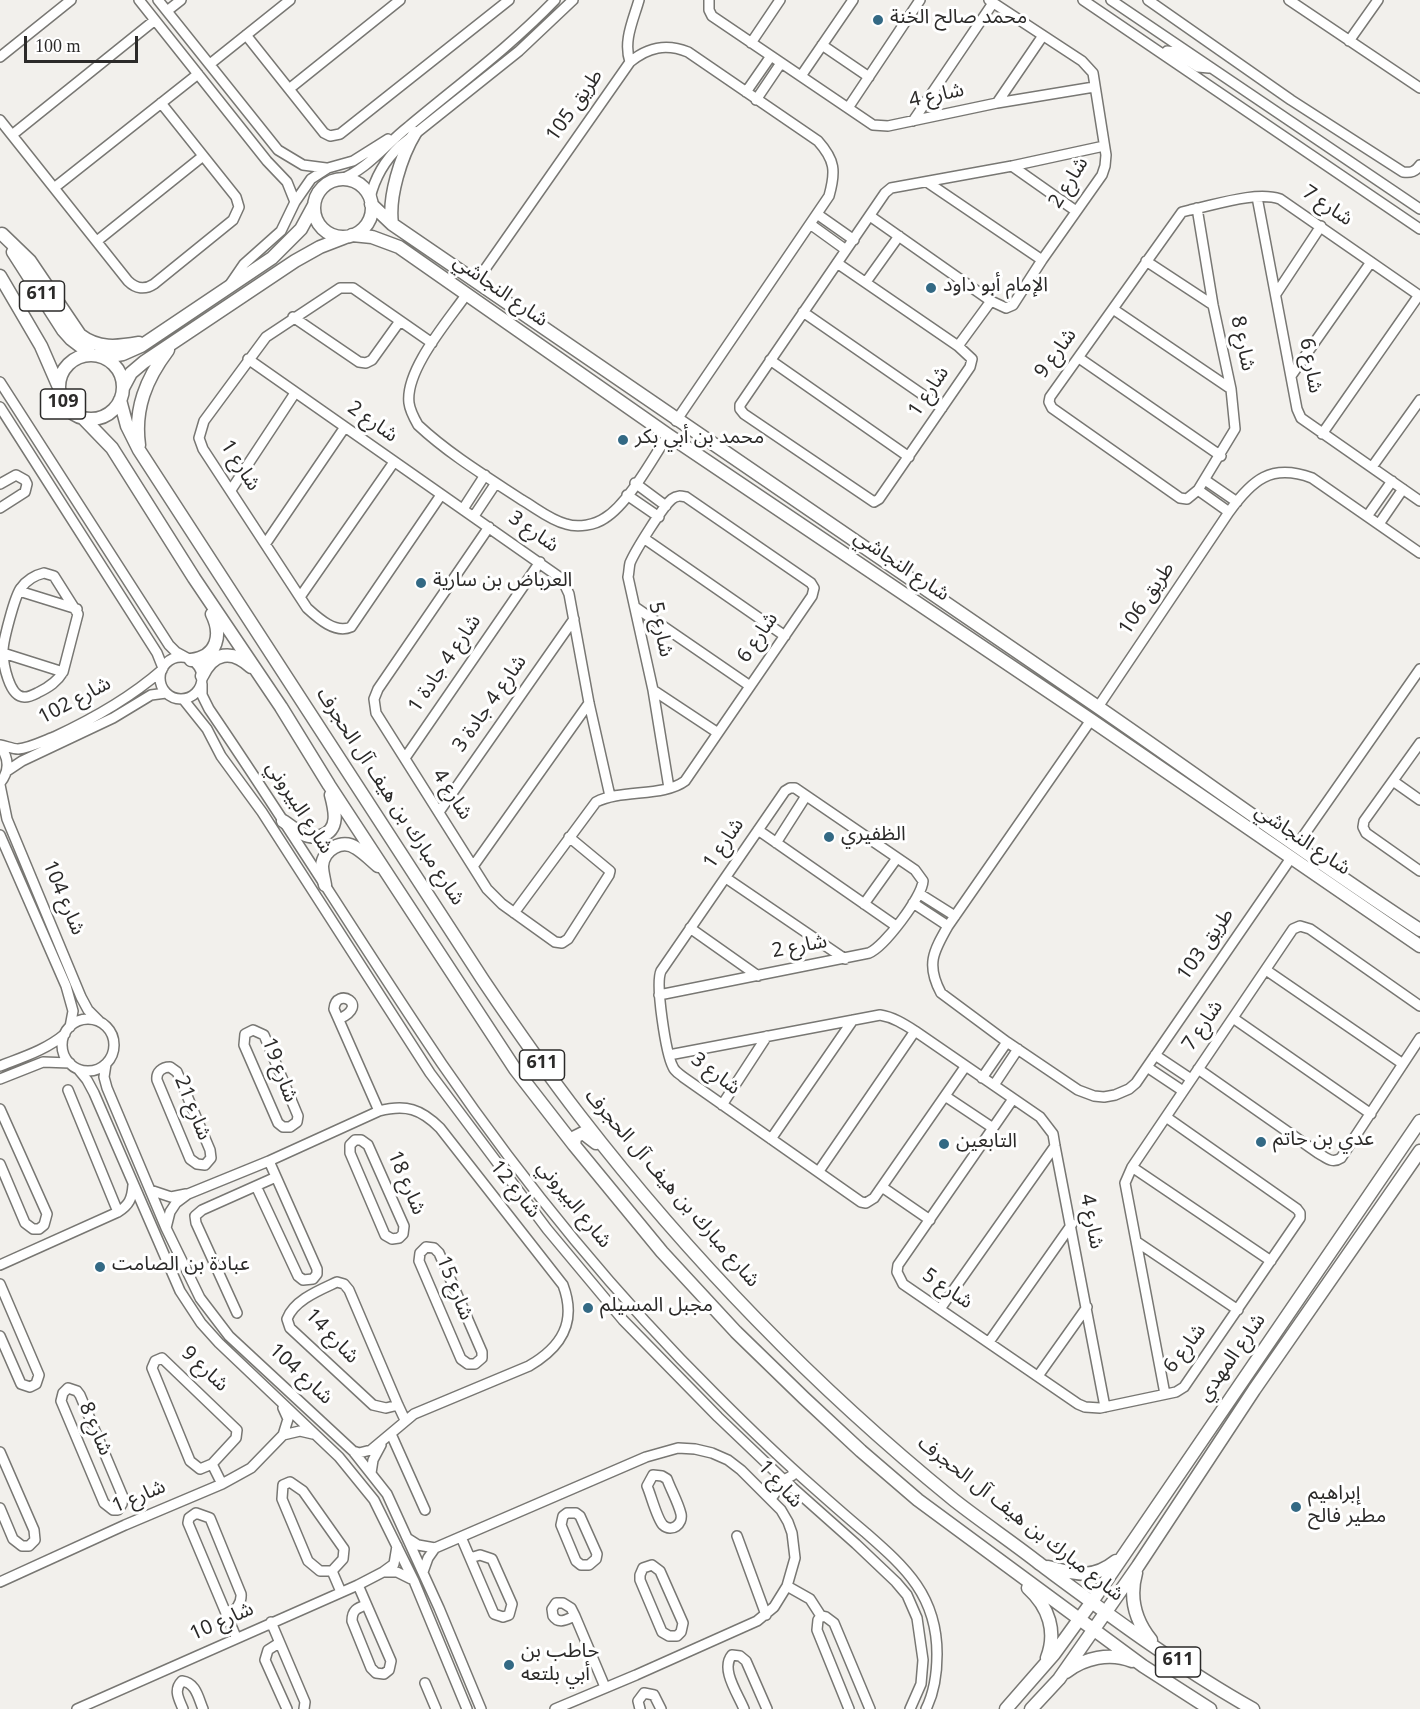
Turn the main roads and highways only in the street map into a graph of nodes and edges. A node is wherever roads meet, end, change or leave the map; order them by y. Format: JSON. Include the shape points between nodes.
{"nodes":[{"id":1,"x":411,"y":130,"type":"road end"},
{"id":2,"x":371,"y":201,"type":"junction"},
{"id":3,"x":314,"y":205,"type":"junction"},
{"id":4,"x":392,"y":224,"type":"junction"},
{"id":5,"x":1,"y":232,"type":"edge"},
{"id":6,"x":349,"y":236,"type":"junction"},
{"id":7,"x":0,"y":276,"type":"edge"},
{"id":8,"x":545,"y":330,"type":"junction"},
{"id":9,"x":149,"y":341,"type":"junction"},
{"id":10,"x":175,"y":342,"type":"junction"},
{"id":11,"x":536,"y":343,"type":"junction"},
{"id":12,"x":564,"y":343,"type":"junction"},
{"id":13,"x":98,"y":356,"type":"junction"},
{"id":14,"x":554,"y":356,"type":"junction"},
{"id":15,"x":58,"y":385,"type":"junction"},
{"id":16,"x":122,"y":394,"type":"junction"},
{"id":17,"x":83,"y":418,"type":"junction"},
{"id":18,"x":140,"y":450,"type":"junction"},
{"id":19,"x":194,"y":578,"type":"junction"},
{"id":20,"x":994,"y":636,"type":"junction"},
{"id":21,"x":983,"y":648,"type":"junction"},
{"id":22,"x":1013,"y":649,"type":"junction"},
{"id":23,"x":189,"y":659,"type":"road end"},
{"id":24,"x":1003,"y":661,"type":"junction"},
{"id":25,"x":202,"y":680,"type":"road end"},
{"id":26,"x":281,"y":707,"type":"junction"},
{"id":27,"x":1170,"y":758,"type":"junction"},
{"id":28,"x":1161,"y":768,"type":"junction"},
{"id":29,"x":1191,"y":772,"type":"junction"},
{"id":30,"x":1184,"y":784,"type":"junction"},
{"id":31,"x":328,"y":785,"type":"junction"},
{"id":32,"x":284,"y":820,"type":"road end"},
{"id":33,"x":389,"y":877,"type":"junction"},
{"id":34,"x":325,"y":885,"type":"road end"},
{"id":35,"x":1420,"y":930,"type":"edge"},
{"id":36,"x":1419,"y":946,"type":"edge"},
{"id":37,"x":511,"y":1022,"type":"junction"},
{"id":38,"x":488,"y":1027,"type":"junction"},
{"id":39,"x":1420,"y":1121,"type":"edge"},
{"id":40,"x":573,"y":1145,"type":"junction"},
{"id":41,"x":1420,"y":1151,"type":"edge"},
{"id":42,"x":632,"y":1180,"type":"junction"},
{"id":43,"x":1364,"y":1204,"type":"junction"},
{"id":44,"x":1368,"y":1226,"type":"junction"},
{"id":45,"x":1336,"y":1245,"type":"junction"},
{"id":46,"x":1338,"y":1267,"type":"junction"},
{"id":47,"x":1122,"y":1556,"type":"junction"},
{"id":48,"x":999,"y":1560,"type":"junction"},
{"id":49,"x":1042,"y":1565,"type":"junction"},
{"id":50,"x":1137,"y":1566,"type":"junction"},
{"id":51,"x":1091,"y":1603,"type":"junction"},
{"id":52,"x":1104,"y":1613,"type":"junction"},
{"id":53,"x":1079,"y":1619,"type":"junction"},
{"id":54,"x":1093,"y":1630,"type":"junction"},
{"id":55,"x":1165,"y":1654,"type":"junction"},
{"id":56,"x":1143,"y":1666,"type":"junction"},
{"id":57,"x":1044,"y":1667,"type":"junction"},
{"id":58,"x":1059,"y":1679,"type":"junction"},
{"id":59,"x":1006,"y":1709,"type":"edge"},
{"id":60,"x":1030,"y":1709,"type":"edge"},
{"id":61,"x":1210,"y":1709,"type":"edge"},
{"id":62,"x":1253,"y":1709,"type":"edge"}],
"edges":[{"from":1,"to":4,"type":"main road"},
{"from":2,"to":3,"type":"main road","via":[[358,184],[339,180],[322,188]]},
{"from":2,"to":4,"type":"main road","name":"شارع النجاشي"},
{"from":2,"to":6,"type":"main road","via":[[367,223]]},
{"from":3,"to":6,"type":"main road","via":[[323,228],[333,235]]},
{"from":3,"to":9,"type":"main road","via":[[301,229],[282,249]]},
{"from":4,"to":8,"type":"main road","name":"شارع النجاشي"},
{"from":5,"to":9,"type":"main road","via":[[30,261],[85,339],[105,346]]},
{"from":5,"to":13,"type":"main road","number":"611","via":[[63,330]]},
{"from":6,"to":10,"type":"main road","via":[[307,254]]},
{"from":6,"to":11,"type":"main road","name":"شارع النجاشي","via":[[372,237],[399,248]]},
{"from":7,"to":15,"type":"main road","number":"611","via":[[41,346]]},
{"from":8,"to":11,"type":"main road","via":[[543,339]]},
{"from":8,"to":12,"type":"main road","name":"شارع النجاشي"},
{"from":9,"to":13,"type":"main road","via":[[123,354]]},
{"from":10,"to":16,"type":"main road","via":[[137,367]]},
{"from":10,"to":18,"type":"main road","via":[[155,369],[141,399]]},
{"from":11,"to":14,"type":"main road","name":"شارع النجاشي"},
{"from":12,"to":14,"type":"main road","via":[[557,346]]},
{"from":12,"to":20,"type":"main road","name":"شارع النجاشي"},
{"from":13,"to":15,"type":"main road","number":"109","via":[[80,356],[69,363]]},
{"from":13,"to":16,"type":"main road","via":[[118,370]]},
{"from":14,"to":21,"type":"main road","name":"شارع النجاشي"},
{"from":15,"to":17,"type":"main road","number":"109","via":[[63,404]]},
{"from":16,"to":17,"type":"main road","number":"109","via":[[113,410],[102,417]]},
{"from":16,"to":18,"type":"main road","name":"شارع مبارك بن هيف آل الحجرف","number":"611","via":[[127,426]]},
{"from":17,"to":19,"type":"main road","name":"شارع مبارك بن هيف آل الحجرف","number":"611","via":[[112,448]]},
{"from":18,"to":37,"type":"main road","name":"شارع مبارك بن هيف آل الحجرف","number":"611"},
{"from":19,"to":23,"type":"main road","via":[[219,635],[204,657]]},
{"from":19,"to":26,"type":"main road","name":"شارع مبارك بن هيف آل الحجرف","number":"611"},
{"from":20,"to":21,"type":"main road","via":[[991,645]]},
{"from":20,"to":22,"type":"main road","name":"شارع النجاشي"},
{"from":21,"to":24,"type":"main road","name":"شارع النجاشي"},
{"from":22,"to":24,"type":"main road","via":[[1004,652]]},
{"from":22,"to":27,"type":"main road","name":"شارع النجاشي"},
{"from":24,"to":28,"type":"main road","name":"شارع النجاشي"},
{"from":25,"to":26,"type":"main road","via":[[211,662],[223,655],[241,658]]},
{"from":26,"to":31,"type":"main road","name":"شارع مبارك بن هيف آل الحجرف","number":"611"},
{"from":27,"to":28,"type":"main road","via":[[1169,764]]},
{"from":27,"to":29,"type":"main road","name":"شارع النجاشي"},
{"from":28,"to":30,"type":"main road","name":"شارع النجاشي"},
{"from":29,"to":30,"type":"main road","via":[[1185,776]]},
{"from":29,"to":35,"type":"main road","name":"شارع النجاشي"},
{"from":30,"to":36,"type":"main road","name":"شارع النجاشي"},
{"from":31,"to":32,"type":"main road","via":[[335,810],[331,830],[309,836]]},
{"from":31,"to":33,"type":"main road","name":"شارع مبارك بن هيف آل الحجرف","number":"611"},
{"from":33,"to":34,"type":"main road","via":[[356,847],[340,844],[326,855],[322,864]]},
{"from":33,"to":38,"type":"main road","name":"شارع مبارك بن هيف آل الحجرف","number":"611"},
{"from":37,"to":38,"type":"main road","via":[[509,1032],[501,1035]]},
{"from":37,"to":42,"type":"main road","name":"شارع مبارك بن هيف آل الحجرف","number":"611"},
{"from":38,"to":40,"type":"main road","name":"شارع مبارك بن هيف آل الحجرف","number":"611"},
{"from":39,"to":43,"type":"main road","name":"شارع المهدي"},
{"from":40,"to":42,"type":"main road","via":[[576,1136],[585,1134]]},
{"from":40,"to":48,"type":"main road","name":"شارع مبارك بن هيف آل الحجرف","number":"611","via":[[662,1252],[736,1332],[869,1458]]},
{"from":41,"to":44,"type":"main road","name":"شارع المهدي"},
{"from":42,"to":49,"type":"main road","name":"شارع مبارك بن هيف آل الحجرف","number":"611","via":[[687,1245],[821,1382],[955,1501]]},
{"from":43,"to":44,"type":"main road","via":[[1362,1220]]},
{"from":43,"to":45,"type":"main road","name":"شارع المهدي"},
{"from":44,"to":46,"type":"main road","name":"شارع المهدي"},
{"from":45,"to":46,"type":"main road","via":[[1341,1251]]},
{"from":45,"to":47,"type":"main road","name":"شارع المهدي"},
{"from":46,"to":50,"type":"main road","name":"شارع المهدي"},
{"from":47,"to":49,"type":"main road","via":[[1093,1574]]},
{"from":47,"to":51,"type":"main road","name":"شارع المهدي"},
{"from":48,"to":53,"type":"main road","name":"شارع مبارك بن هيف آل الحجرف","number":"611"},
{"from":48,"to":57,"type":"main road","via":[[1035,1594],[1048,1614],[1053,1632]]},
{"from":49,"to":51,"type":"main road","name":"شارع مبارك بن هيف آل الحجرف","number":"611"},
{"from":50,"to":52,"type":"main road","name":"شارع المهدي"},
{"from":50,"to":55,"type":"main road","via":[[1132,1585],[1138,1623]]},
{"from":51,"to":52,"type":"main road","name":"شارع مبارك بن هيف آل الحجرف","number":"611"},
{"from":51,"to":53,"type":"main road","name":"شارع المهدي"},
{"from":52,"to":54,"type":"main road","name":"شارع المهدي"},
{"from":52,"to":55,"type":"main road","name":"شارع مبارك بن هيف آل الحجرف","number":"611"},
{"from":53,"to":54,"type":"main road","name":"شارع مبارك بن هيف آل الحجرف","number":"611"},
{"from":53,"to":57,"type":"main road","name":"شارع المهدي"},
{"from":54,"to":56,"type":"main road","name":"شارع مبارك بن هيف آل الحجرف","number":"611"},
{"from":54,"to":58,"type":"main road","name":"شارع المهدي"},
{"from":55,"to":62,"type":"main road","name":"شارع مبارك بن هيف آل الحجرف","number":"611"},
{"from":56,"to":58,"type":"main road","via":[[1126,1659],[1089,1659]]},
{"from":56,"to":61,"type":"main road","name":"شارع مبارك بن هيف آل الحجرف","number":"611"},
{"from":57,"to":59,"type":"main road","name":"شارع المهدي"},
{"from":58,"to":60,"type":"main road"}]}
